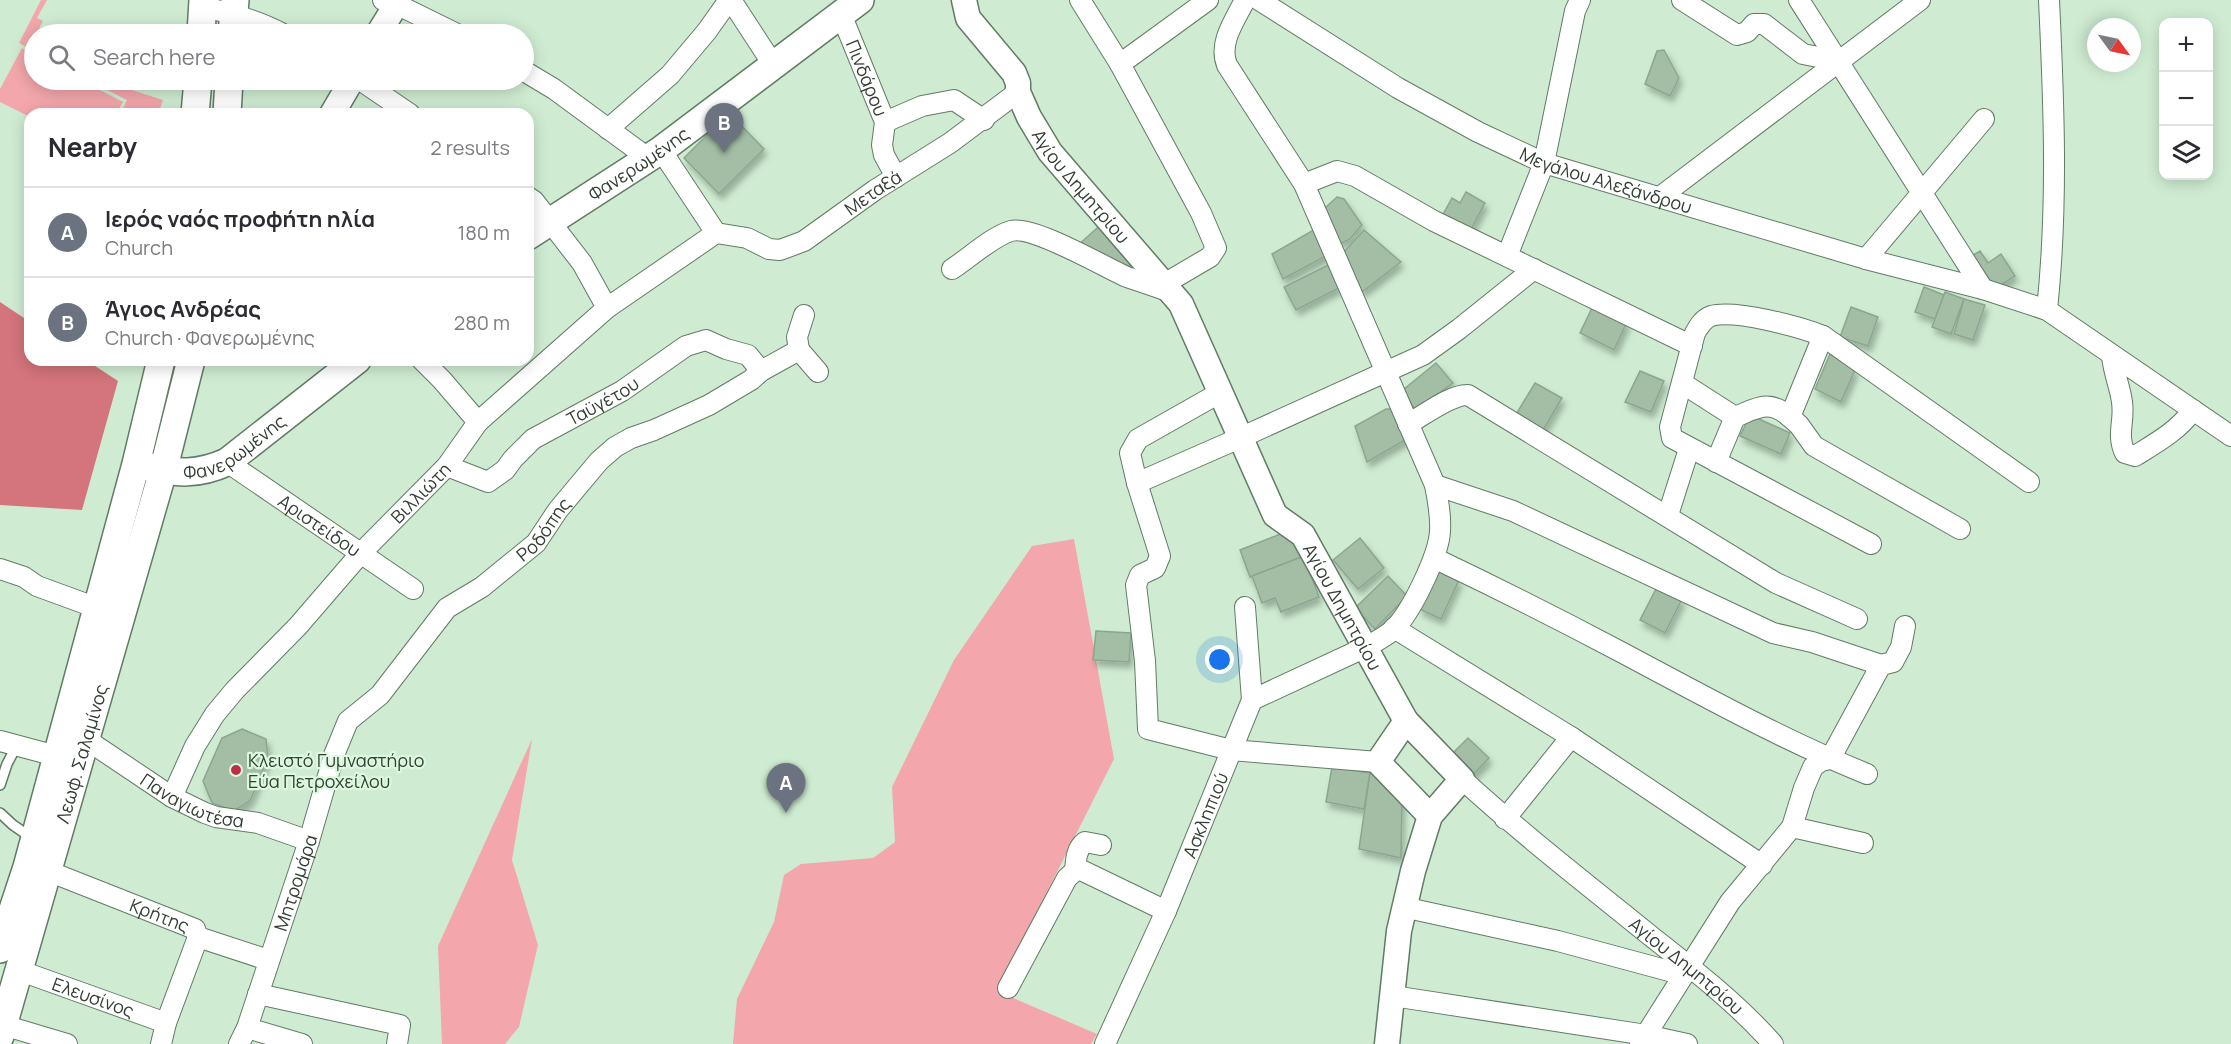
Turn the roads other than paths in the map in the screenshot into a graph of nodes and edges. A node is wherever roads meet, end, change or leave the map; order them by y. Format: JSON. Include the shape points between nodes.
{"nodes":[{"id":1,"x":730,"y":0,"type":"edge"},
{"id":2,"x":964,"y":0,"type":"edge"},
{"id":3,"x":1080,"y":0,"type":"edge"},
{"id":4,"x":1208,"y":0,"type":"edge"},
{"id":5,"x":1245,"y":0,"type":"edge"},
{"id":6,"x":1260,"y":0,"type":"edge"},
{"id":7,"x":1580,"y":0,"type":"edge"},
{"id":8,"x":1670,"y":0,"type":"edge"},
{"id":9,"x":1675,"y":0,"type":"edge"},
{"id":10,"x":1683,"y":0,"type":"edge"},
{"id":11,"x":1800,"y":0,"type":"edge"},
{"id":12,"x":1920,"y":0,"type":"edge"},
{"id":13,"x":2049,"y":0,"type":"edge"},
{"id":14,"x":393,"y":1,"type":"edge"},
{"id":15,"x":203,"y":3,"type":"edge"},
{"id":16,"x":850,"y":7,"type":"edge"},
{"id":17,"x":233,"y":16,"type":"edge"},
{"id":18,"x":202,"y":24,"type":"edge"},
{"id":19,"x":264,"y":24,"type":"edge"},
{"id":20,"x":383,"y":24,"type":"edge"},
{"id":21,"x":438,"y":24,"type":"edge"},
{"id":22,"x":1838,"y":61,"type":"junction"},
{"id":23,"x":1120,"y":64,"type":"junction"},
{"id":24,"x":774,"y":66,"type":"junction"},
{"id":25,"x":534,"y":77,"type":"edge"},
{"id":26,"x":197,"y":90,"type":"edge"},
{"id":27,"x":228,"y":90,"type":"edge"},
{"id":28,"x":346,"y":90,"type":"edge"},
{"id":29,"x":375,"y":90,"type":"edge"},
{"id":30,"x":1018,"y":92,"type":"junction"},
{"id":31,"x":196,"y":108,"type":"edge"},
{"id":32,"x":227,"y":108,"type":"edge"},
{"id":33,"x":336,"y":108,"type":"edge"},
{"id":34,"x":401,"y":108,"type":"edge"},
{"id":35,"x":1984,"y":119,"type":"dead end"},
{"id":36,"x":984,"y":120,"type":"junction"},
{"id":37,"x":885,"y":122,"type":"junction"},
{"id":38,"x":608,"y":129,"type":"junction"},
{"id":39,"x":655,"y":154,"type":"junction"},
{"id":40,"x":1544,"y":163,"type":"junction"},
{"id":41,"x":896,"y":177,"type":"junction"},
{"id":42,"x":1304,"y":184,"type":"junction"},
{"id":43,"x":1922,"y":192,"type":"junction"},
{"id":44,"x":1660,"y":197,"type":"junction"},
{"id":45,"x":534,"y":201,"type":"edge"},
{"id":46,"x":539,"y":229,"type":"edge"},
{"id":47,"x":716,"y":233,"type":"junction"},
{"id":48,"x":1507,"y":256,"type":"junction"},
{"id":49,"x":1866,"y":259,"type":"junction"},
{"id":50,"x":952,"y":268,"type":"dead end"},
{"id":51,"x":1534,"y":269,"type":"junction"},
{"id":52,"x":1168,"y":288,"type":"junction"},
{"id":53,"x":1983,"y":289,"type":"junction"},
{"id":54,"x":607,"y":308,"type":"junction"},
{"id":55,"x":2047,"y":310,"type":"junction"},
{"id":56,"x":804,"y":315,"type":"dead end"},
{"id":57,"x":1823,"y":336,"type":"junction"},
{"id":58,"x":1692,"y":346,"type":"junction"},
{"id":59,"x":800,"y":350,"type":"junction"},
{"id":60,"x":2112,"y":356,"type":"junction"},
{"id":61,"x":160,"y":366,"type":"edge"},
{"id":62,"x":189,"y":366,"type":"edge"},
{"id":63,"x":349,"y":366,"type":"edge"},
{"id":64,"x":428,"y":366,"type":"edge"},
{"id":65,"x":761,"y":370,"type":"junction"},
{"id":66,"x":818,"y":372,"type":"dead end"},
{"id":67,"x":1385,"y":373,"type":"junction"},
{"id":68,"x":1682,"y":383,"type":"junction"},
{"id":69,"x":1221,"y":392,"type":"junction"},
{"id":70,"x":2193,"y":410,"type":"junction"},
{"id":71,"x":1735,"y":417,"type":"junction"},
{"id":72,"x":1790,"y":417,"type":"junction"},
{"id":73,"x":478,"y":422,"type":"junction"},
{"id":74,"x":1408,"y":424,"type":"junction"},
{"id":75,"x":2231,"y":436,"type":"edge"},
{"id":76,"x":1242,"y":437,"type":"junction"},
{"id":77,"x":1689,"y":449,"type":"junction"},
{"id":78,"x":227,"y":462,"type":"junction"},
{"id":79,"x":1716,"y":462,"type":"junction"},
{"id":80,"x":136,"y":464,"type":"junction"},
{"id":81,"x":447,"y":466,"type":"junction"},
{"id":82,"x":163,"y":471,"type":"junction"},
{"id":83,"x":2029,"y":482,"type":"dead end"},
{"id":84,"x":1137,"y":483,"type":"junction"},
{"id":85,"x":1435,"y":485,"type":"junction"},
{"id":86,"x":1668,"y":515,"type":"junction"},
{"id":87,"x":1960,"y":529,"type":"dead end"},
{"id":88,"x":1871,"y":544,"type":"dead end"},
{"id":89,"x":361,"y":553,"type":"junction"},
{"id":90,"x":1434,"y":558,"type":"junction"},
{"id":91,"x":0,"y":569,"type":"edge"},
{"id":92,"x":413,"y":589,"type":"dead end"},
{"id":93,"x":1245,"y":607,"type":"dead end"},
{"id":94,"x":97,"y":608,"type":"junction"},
{"id":95,"x":1857,"y":619,"type":"dead end"},
{"id":96,"x":1905,"y":626,"type":"dead end"},
{"id":97,"x":1394,"y":628,"type":"junction"},
{"id":98,"x":1366,"y":647,"type":"junction"},
{"id":99,"x":1881,"y":665,"type":"junction"},
{"id":100,"x":1252,"y":700,"type":"junction"},
{"id":101,"x":348,"y":721,"type":"joint"},
{"id":102,"x":1406,"y":721,"type":"junction"},
{"id":103,"x":1571,"y":737,"type":"junction"},
{"id":104,"x":87,"y":740,"type":"junction"},
{"id":105,"x":8,"y":743,"type":"edge"},
{"id":106,"x":1231,"y":750,"type":"junction"},
{"id":107,"x":56,"y":756,"type":"junction"},
{"id":108,"x":1830,"y":759,"type":"junction"},
{"id":109,"x":1378,"y":762,"type":"junction"},
{"id":110,"x":2,"y":771,"type":"edge"},
{"id":111,"x":1867,"y":774,"type":"dead end"},
{"id":112,"x":1462,"y":779,"type":"junction"},
{"id":113,"x":0,"y":785,"type":"edge"},
{"id":114,"x":172,"y":797,"type":"junction"},
{"id":115,"x":0,"y":813,"type":"edge"},
{"id":116,"x":1431,"y":816,"type":"junction"},
{"id":117,"x":1506,"y":819,"type":"junction"},
{"id":118,"x":1792,"y":827,"type":"junction"},
{"id":119,"x":34,"y":839,"type":"junction"},
{"id":120,"x":309,"y":841,"type":"junction"},
{"id":121,"x":1863,"y":843,"type":"dead end"},
{"id":122,"x":1101,"y":844,"type":"dead end"},
{"id":123,"x":1761,"y":865,"type":"junction"},
{"id":124,"x":48,"y":871,"type":"junction"},
{"id":125,"x":1075,"y":872,"type":"junction"},
{"id":126,"x":1403,"y":907,"type":"junction"},
{"id":127,"x":1166,"y":911,"type":"junction"},
{"id":128,"x":198,"y":937,"type":"junction"},
{"id":129,"x":0,"y":949,"type":"edge"},
{"id":130,"x":268,"y":960,"type":"junction"},
{"id":131,"x":18,"y":970,"type":"junction"},
{"id":132,"x":1687,"y":971,"type":"junction"},
{"id":133,"x":1008,"y":988,"type":"dead end"},
{"id":134,"x":258,"y":994,"type":"junction"},
{"id":135,"x":1393,"y":996,"type":"junction"},
{"id":136,"x":166,"y":1023,"type":"junction"},
{"id":137,"x":2,"y":1031,"type":"edge"},
{"id":138,"x":398,"y":1034,"type":"edge"},
{"id":139,"x":243,"y":1036,"type":"edge"},
{"id":140,"x":1643,"y":1039,"type":"edge"},
{"id":141,"x":67,"y":1044,"type":"edge"},
{"id":142,"x":161,"y":1044,"type":"edge"},
{"id":143,"x":302,"y":1044,"type":"edge"},
{"id":144,"x":1106,"y":1044,"type":"edge"},
{"id":145,"x":1387,"y":1044,"type":"edge"},
{"id":146,"x":1687,"y":1044,"type":"edge"},
{"id":147,"x":1773,"y":1044,"type":"edge"}],
"edges":[{"from":1,"to":24,"type":"street"},
{"from":1,"to":38,"type":"street","via":[[670,75]]},
{"from":2,"to":30,"type":"street","name":"Αγίου Δημητρίου","via":[[968,18],[1014,73]]},
{"from":3,"to":23,"type":"street"},
{"from":4,"to":23,"type":"street"},
{"from":5,"to":42,"type":"street","via":[[1223,48],[1223,57]]},
{"from":6,"to":40,"type":"street","name":"Μεγάλου Αλεξάνδρου","via":[[1398,88]]},
{"from":7,"to":40,"type":"street"},
{"from":8,"to":9,"type":"street"},
{"from":10,"to":22,"type":"street","via":[[1737,35],[1754,24],[1764,24],[1803,54]]},
{"from":11,"to":22,"type":"street"},
{"from":12,"to":22,"type":"street"},
{"from":13,"to":55,"type":"street","via":[[2055,202]]},
{"from":14,"to":20,"type":"street"},
{"from":14,"to":21,"type":"street"},
{"from":15,"to":17,"type":"street"},
{"from":15,"to":18,"type":"main road"},
{"from":16,"to":24,"type":"main road","name":"Φανερωμένης"},
{"from":16,"to":37,"type":"street","name":"Πινδάρου"},
{"from":17,"to":19,"type":"street"},
{"from":22,"to":43,"type":"street"},
{"from":22,"to":44,"type":"street"},
{"from":23,"to":52,"type":"street","via":[[1216,248],[1210,257]]},
{"from":24,"to":39,"type":"main road","name":"Φανερωμένης"},
{"from":25,"to":38,"type":"street"},
{"from":26,"to":31,"type":"main road"},
{"from":27,"to":32,"type":"main road"},
{"from":28,"to":33,"type":"street"},
{"from":29,"to":34,"type":"street"},
{"from":30,"to":36,"type":"street","name":"Μεταξά"},
{"from":30,"to":52,"type":"street","name":"Αγίου Δημητρίου","via":[[1050,152]]},
{"from":35,"to":43,"type":"street"},
{"from":36,"to":37,"type":"street","via":[[954,100],[922,106]]},
{"from":36,"to":41,"type":"street","name":"Μεταξά"},
{"from":37,"to":41,"type":"street","name":"Πινδάρου","via":[[884,155]]},
{"from":38,"to":39,"type":"street"},
{"from":39,"to":46,"type":"main road","name":"Φανερωμένης"},
{"from":39,"to":47,"type":"street"},
{"from":40,"to":44,"type":"street","name":"Μεγάλου Αλεξάνδρου"},
{"from":40,"to":48,"type":"street"},
{"from":41,"to":47,"type":"street","name":"Μεταξά","via":[[791,247],[769,249],[747,238]]},
{"from":42,"to":48,"type":"street","via":[[1337,171],[1355,176],[1434,221]]},
{"from":42,"to":67,"type":"street"},
{"from":43,"to":49,"type":"street"},
{"from":43,"to":53,"type":"street"},
{"from":44,"to":49,"type":"street","name":"Μεγάλου Αλεξάνδρου"},
{"from":45,"to":46,"type":"street"},
{"from":46,"to":54,"type":"street","via":[[582,263]]},
{"from":47,"to":54,"type":"street","name":"Βιλλιώτη"},
{"from":48,"to":51,"type":"street"},
{"from":49,"to":53,"type":"street","name":"Μεγάλου Αλεξάνδρου"},
{"from":50,"to":52,"type":"street","via":[[998,238],[1012,231],[1025,231],[1126,276]]},
{"from":51,"to":58,"type":"street"},
{"from":51,"to":67,"type":"street","via":[[1423,355]]},
{"from":52,"to":69,"type":"street","name":"Αγίου Δημητρίου","via":[[1181,304]]},
{"from":53,"to":55,"type":"street","name":"Μεγάλου Αλεξάνδρου"},
{"from":54,"to":73,"type":"street","name":"Βιλλιώτη"},
{"from":55,"to":60,"type":"street","name":"Μεγάλου Αλεξάνδρου"},
{"from":56,"to":59,"type":"street","via":[[797,337]]},
{"from":57,"to":58,"type":"street","via":[[1753,318],[1716,315],[1701,323]]},
{"from":57,"to":72,"type":"street"},
{"from":57,"to":83,"type":"street"},
{"from":58,"to":68,"type":"street"},
{"from":59,"to":65,"type":"street","name":"Ροδόπης"},
{"from":59,"to":66,"type":"street"},
{"from":60,"to":70,"type":"street","name":"Μεγάλου Αλεξάνδρου"},
{"from":60,"to":70,"type":"street","via":[[2122,402],[2120,434],[2125,453],[2135,456],[2185,422]]},
{"from":61,"to":80,"type":"main road","name":"Λεωφ. Σαλαμίνος"},
{"from":62,"to":82,"type":"main road","name":"Λεωφ. Σαλαμίνος"},
{"from":63,"to":78,"type":"main road","name":"Φανερωμένης"},
{"from":64,"to":73,"type":"street"},
{"from":65,"to":81,"type":"street","name":"Ταϋγέτου","via":[[748,355],[706,340],[696,342],[622,391],[533,439],[488,483]]},
{"from":65,"to":101,"type":"street","name":"Ροδόπης","via":[[709,405],[615,447],[558,510],[536,543],[482,587],[447,608],[380,695]]},
{"from":67,"to":74,"type":"street"},
{"from":67,"to":76,"type":"street"},
{"from":68,"to":71,"type":"street"},
{"from":68,"to":77,"type":"street","via":[[1670,431],[1672,438]]},
{"from":69,"to":76,"type":"street","name":"Αγίου Δημητρίου"},
{"from":69,"to":84,"type":"street","via":[[1138,439],[1130,453]]},
{"from":70,"to":75,"type":"street","name":"Μεγάλου Αλεξάνδρου"},
{"from":71,"to":72,"type":"street","via":[[1764,406],[1772,406]]},
{"from":71,"to":79,"type":"street"},
{"from":72,"to":87,"type":"street","via":[[1814,446]]},
{"from":73,"to":81,"type":"street","name":"Βιλλιώτη"},
{"from":74,"to":85,"type":"street"},
{"from":74,"to":86,"type":"street","via":[[1451,399],[1468,395]]},
{"from":76,"to":84,"type":"street"},
{"from":76,"to":98,"type":"street","name":"Αγίου Δημητρίου","via":[[1275,515],[1303,535]]},
{"from":77,"to":79,"type":"street"},
{"from":77,"to":86,"type":"street"},
{"from":78,"to":82,"type":"main road","name":"Φανερωμένης","via":[[196,471]]},
{"from":78,"to":89,"type":"street","name":"Αριστείδου"},
{"from":79,"to":88,"type":"street"},
{"from":80,"to":82,"type":"main road","name":"Φανερωμένης"},
{"from":80,"to":94,"type":"main road","name":"Λεωφ. Σαλαμίνος"},
{"from":81,"to":89,"type":"street","name":"Βιλλιώτη"},
{"from":82,"to":104,"type":"main road","name":"Λεωφ. Σαλαμίνος"},
{"from":84,"to":106,"type":"street","via":[[1160,556],[1155,568],[1140,575],[1136,585],[1148,729]]},
{"from":85,"to":90,"type":"street","via":[[1440,533]]},
{"from":85,"to":99,"type":"street","via":[[1512,512],[1773,633]]},
{"from":86,"to":95,"type":"street","via":[[1776,583]]},
{"from":89,"to":92,"type":"street","name":"Αριστείδου"},
{"from":89,"to":114,"type":"street","name":"Βιλλιώτη","via":[[215,714],[195,746]]},
{"from":90,"to":97,"type":"street","via":[[1416,596]]},
{"from":90,"to":108,"type":"street"},
{"from":91,"to":94,"type":"street"},
{"from":93,"to":100,"type":"street"},
{"from":94,"to":107,"type":"main road","name":"Λεωφ. Σαλαμίνος"},
{"from":96,"to":99,"type":"street","via":[[1893,662]]},
{"from":97,"to":98,"type":"street"},
{"from":97,"to":103,"type":"street"},
{"from":98,"to":100,"type":"street"},
{"from":98,"to":102,"type":"street","name":"Αγίου Δημητρίου"},
{"from":99,"to":108,"type":"street"},
{"from":100,"to":106,"type":"street","name":"Ασκληπιού"},
{"from":101,"to":120,"type":"street","name":"Μητρομάρα"},
{"from":102,"to":109,"type":"street"},
{"from":102,"to":112,"type":"street","name":"Αγίου Δημητρίου"},
{"from":103,"to":117,"type":"street"},
{"from":103,"to":123,"type":"street"},
{"from":104,"to":114,"type":"street","name":"Παναγιωτέσα"},
{"from":104,"to":124,"type":"main road","name":"Λεωφ. Σαλαμίνος"},
{"from":105,"to":107,"type":"street"},
{"from":105,"to":110,"type":"lane"},
{"from":106,"to":109,"type":"street"},
{"from":106,"to":127,"type":"street","name":"Ασκληπιού"},
{"from":107,"to":119,"type":"main road","name":"Λεωφ. Σαλαμίνος"},
{"from":108,"to":111,"type":"street"},
{"from":108,"to":118,"type":"street","via":[[1814,767]]},
{"from":109,"to":116,"type":"street"},
{"from":110,"to":113,"type":"lane"},
{"from":112,"to":116,"type":"street"},
{"from":112,"to":117,"type":"street","name":"Αγίου Δημητρίου"},
{"from":114,"to":120,"type":"street","name":"Παναγιωτέσα","via":[[216,817],[258,823]]},
{"from":115,"to":119,"type":"lane"},
{"from":116,"to":126,"type":"street"},
{"from":117,"to":132,"type":"street","name":"Αγίου Δημητρίου"},
{"from":118,"to":121,"type":"street"},
{"from":118,"to":123,"type":"street"},
{"from":119,"to":129,"type":"main road","name":"Λεωφ. Σαλαμίνος"},
{"from":120,"to":130,"type":"street","name":"Μητρομάρα"},
{"from":122,"to":125,"type":"street","via":[[1085,842],[1080,846]]},
{"from":123,"to":132,"type":"street","via":[[1730,902]]},
{"from":124,"to":128,"type":"street","name":"Κρήτης","via":[[195,930]]},
{"from":124,"to":131,"type":"main road","name":"Λεωφ. Σαλαμίνος"},
{"from":125,"to":127,"type":"street","via":[[1081,870]]},
{"from":125,"to":133,"type":"street","via":[[1067,878]]},
{"from":126,"to":132,"type":"street"},
{"from":126,"to":135,"type":"street"},
{"from":127,"to":144,"type":"street","name":"Ασκληπιού"},
{"from":128,"to":130,"type":"street","name":"Κρήτης"},
{"from":128,"to":136,"type":"street"},
{"from":130,"to":134,"type":"street","name":"Μητρομάρα"},
{"from":131,"to":136,"type":"street","name":"Ελευσίνος"},
{"from":131,"to":137,"type":"main road","name":"Λεωφ. Σαλαμίνος"},
{"from":132,"to":140,"type":"street"},
{"from":132,"to":147,"type":"street","name":"Αγίου Δημητρίου","via":[[1744,1014]]},
{"from":134,"to":138,"type":"street"},
{"from":134,"to":139,"type":"street","name":"Μητρομάρα"},
{"from":135,"to":140,"type":"street"},
{"from":135,"to":145,"type":"street"},
{"from":136,"to":142,"type":"street"},
{"from":137,"to":141,"type":"street"},
{"from":139,"to":143,"type":"street"},
{"from":140,"to":146,"type":"street"}]}
